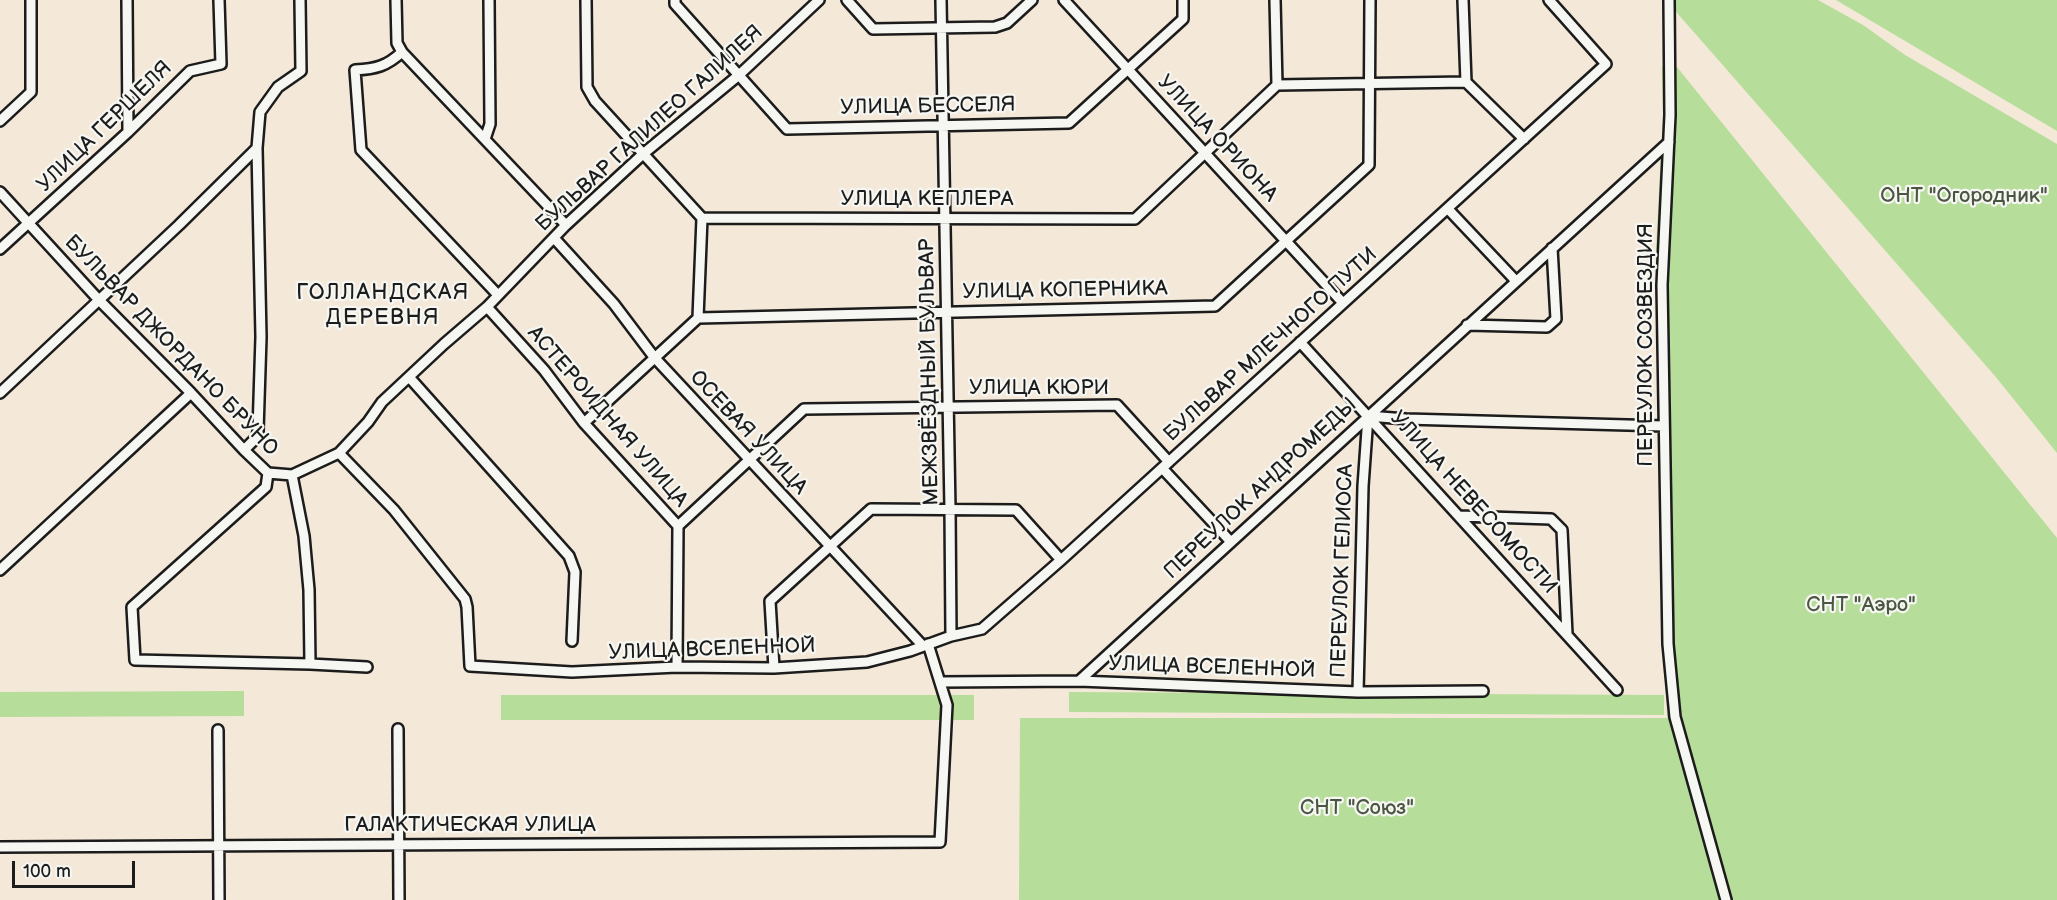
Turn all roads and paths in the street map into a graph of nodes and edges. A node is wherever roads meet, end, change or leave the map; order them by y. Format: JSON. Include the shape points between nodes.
{"nodes":[{"id":1,"x":31,"y":0,"type":"edge"},
{"id":2,"x":127,"y":0,"type":"edge"},
{"id":3,"x":219,"y":0,"type":"edge"},
{"id":4,"x":300,"y":0,"type":"edge"},
{"id":5,"x":396,"y":0,"type":"edge"},
{"id":6,"x":489,"y":0,"type":"edge"},
{"id":7,"x":586,"y":0,"type":"edge"},
{"id":8,"x":675,"y":0,"type":"edge"},
{"id":9,"x":819,"y":0,"type":"edge"},
{"id":10,"x":847,"y":0,"type":"edge"},
{"id":11,"x":941,"y":0,"type":"edge"},
{"id":12,"x":1032,"y":0,"type":"edge"},
{"id":13,"x":1064,"y":0,"type":"edge"},
{"id":14,"x":1183,"y":0,"type":"edge"},
{"id":15,"x":1275,"y":0,"type":"edge"},
{"id":16,"x":1370,"y":0,"type":"edge"},
{"id":17,"x":1463,"y":0,"type":"edge"},
{"id":18,"x":1549,"y":0,"type":"edge"},
{"id":19,"x":1669,"y":0,"type":"edge"},
{"id":20,"x":942,"y":28,"type":"junction"},
{"id":21,"x":402,"y":52,"type":"junction"},
{"id":22,"x":1127,"y":69,"type":"junction"},
{"id":23,"x":739,"y":75,"type":"junction"},
{"id":24,"x":1466,"y":82,"type":"junction"},
{"id":25,"x":1369,"y":84,"type":"junction"},
{"id":26,"x":1277,"y":85,"type":"junction"},
{"id":27,"x":0,"y":121,"type":"edge"},
{"id":28,"x":943,"y":125,"type":"junction"},
{"id":29,"x":128,"y":132,"type":"junction"},
{"id":30,"x":485,"y":139,"type":"junction"},
{"id":31,"x":1524,"y":139,"type":"junction"},
{"id":32,"x":1669,"y":142,"type":"junction"},
{"id":33,"x":257,"y":148,"type":"junction"},
{"id":34,"x":1204,"y":153,"type":"junction"},
{"id":35,"x":643,"y":154,"type":"junction"},
{"id":36,"x":0,"y":192,"type":"edge"},
{"id":37,"x":1448,"y":209,"type":"junction"},
{"id":38,"x":702,"y":218,"type":"junction"},
{"id":39,"x":945,"y":219,"type":"junction"},
{"id":40,"x":29,"y":224,"type":"junction"},
{"id":41,"x":566,"y":225,"type":"junction"},
{"id":42,"x":554,"y":238,"type":"junction"},
{"id":43,"x":1286,"y":241,"type":"junction"},
{"id":44,"x":1552,"y":248,"type":"junction"},
{"id":45,"x":0,"y":249,"type":"edge"},
{"id":46,"x":1516,"y":281,"type":"junction"},
{"id":47,"x":498,"y":295,"type":"junction"},
{"id":48,"x":98,"y":299,"type":"junction"},
{"id":49,"x":1343,"y":303,"type":"junction"},
{"id":50,"x":487,"y":308,"type":"junction"},
{"id":51,"x":946,"y":312,"type":"junction"},
{"id":52,"x":698,"y":318,"type":"junction"},
{"id":53,"x":1467,"y":325,"type":"junction"},
{"id":54,"x":1300,"y":342,"type":"junction"},
{"id":55,"x":654,"y":357,"type":"junction"},
{"id":56,"x":409,"y":377,"type":"junction"},
{"id":57,"x":0,"y":393,"type":"edge"},
{"id":58,"x":191,"y":393,"type":"junction"},
{"id":59,"x":948,"y":407,"type":"junction"},
{"id":60,"x":1368,"y":416,"type":"junction"},
{"id":61,"x":584,"y":423,"type":"junction"},
{"id":62,"x":1664,"y":426,"type":"junction"},
{"id":63,"x":244,"y":450,"type":"junction"},
{"id":64,"x":339,"y":453,"type":"junction"},
{"id":65,"x":749,"y":460,"type":"junction"},
{"id":66,"x":1166,"y":465,"type":"junction"},
{"id":67,"x":268,"y":473,"type":"junction"},
{"id":68,"x":292,"y":475,"type":"junction"},
{"id":69,"x":950,"y":509,"type":"junction"},
{"id":70,"x":1459,"y":516,"type":"junction"},
{"id":71,"x":678,"y":526,"type":"junction"},
{"id":72,"x":1231,"y":542,"type":"junction"},
{"id":73,"x":829,"y":547,"type":"junction"},
{"id":74,"x":1061,"y":560,"type":"junction"},
{"id":75,"x":0,"y":570,"type":"edge"},
{"id":76,"x":1568,"y":634,"type":"junction"},
{"id":77,"x":951,"y":636,"type":"junction"},
{"id":78,"x":572,"y":641,"type":"dead end"},
{"id":79,"x":926,"y":645,"type":"junction"},
{"id":80,"x":310,"y":664,"type":"junction"},
{"id":81,"x":367,"y":667,"type":"dead end"},
{"id":82,"x":677,"y":667,"type":"junction"},
{"id":83,"x":774,"y":668,"type":"junction"},
{"id":84,"x":1080,"y":681,"type":"junction"},
{"id":85,"x":940,"y":682,"type":"junction"},
{"id":86,"x":1617,"y":690,"type":"dead end"},
{"id":87,"x":1483,"y":691,"type":"dead end"},
{"id":88,"x":1358,"y":692,"type":"junction"},
{"id":89,"x":398,"y":729,"type":"dead end"},
{"id":90,"x":218,"y":730,"type":"dead end"},
{"id":91,"x":399,"y":844,"type":"junction"},
{"id":92,"x":219,"y":846,"type":"junction"},
{"id":93,"x":0,"y":847,"type":"edge"},
{"id":94,"x":219,"y":900,"type":"edge"},
{"id":95,"x":399,"y":900,"type":"edge"},
{"id":96,"x":1726,"y":900,"type":"edge"}],
"edges":[{"from":1,"to":27,"type":"street","via":[[31,92]]},
{"from":2,"to":29,"type":"street"},
{"from":3,"to":29,"type":"street","name":"УЛИЦА ГЕРШЕЛЯ","via":[[221,64],[190,71]]},
{"from":4,"to":33,"type":"street","via":[[301,71],[279,87],[260,112]]},
{"from":5,"to":21,"type":"street","via":[[397,43]]},
{"from":6,"to":30,"type":"street","via":[[490,124]]},
{"from":7,"to":35,"type":"street","via":[[587,87]]},
{"from":8,"to":23,"type":"street","name":"УЛИЦА БЕССЕЛЯ"},
{"from":9,"to":23,"type":"street","name":"БУЛЬВАР ГАЛИЛЕО ГАЛИЛЕЯ"},
{"from":10,"to":20,"type":"street","via":[[873,29]]},
{"from":11,"to":20,"type":"street","name":"МЕЖЗВЁЗДНЫЙ БУЛЬВАР"},
{"from":12,"to":20,"type":"street","via":[[1007,23],[995,27]]},
{"from":13,"to":22,"type":"street","name":"УЛИЦА ОРИОНА"},
{"from":14,"to":22,"type":"street","name":"УЛИЦА БЕССЕЛЯ","via":[[1183,19]]},
{"from":15,"to":26,"type":"street"},
{"from":16,"to":25,"type":"street","name":"УЛИЦА КОПЕРНИКА"},
{"from":17,"to":24,"type":"street"},
{"from":18,"to":31,"type":"street","name":"БУЛЬВАР МЛЕЧНОГО ПУТИ","via":[[1606,64]]},
{"from":19,"to":32,"type":"street","name":"ПЕРЕУЛОК СОЗВЕЗДИЯ"},
{"from":20,"to":28,"type":"street","name":"МЕЖЗВЁЗДНЫЙ БУЛЬВАР"},
{"from":21,"to":30,"type":"street"},
{"from":21,"to":47,"type":"street","via":[[390,63],[355,70],[361,150]]},
{"from":22,"to":28,"type":"street","name":"УЛИЦА БЕССЕЛЯ","via":[[1069,123]]},
{"from":22,"to":34,"type":"street","name":"УЛИЦА ОРИОНА"},
{"from":23,"to":28,"type":"street","name":"УЛИЦА БЕССЕЛЯ","via":[[787,129]]},
{"from":23,"to":35,"type":"street","name":"БУЛЬВАР ГАЛИЛЕО ГАЛИЛЕЯ"},
{"from":24,"to":25,"type":"street"},
{"from":24,"to":31,"type":"street"},
{"from":25,"to":26,"type":"street"},
{"from":25,"to":43,"type":"street","name":"УЛИЦА КОПЕРНИКА","via":[[1369,165]]},
{"from":26,"to":34,"type":"street","name":"УЛИЦА КЕПЛЕРА"},
{"from":28,"to":39,"type":"street","name":"МЕЖЗВЁЗДНЫЙ БУЛЬВАР"},
{"from":29,"to":40,"type":"street","name":"УЛИЦА ГЕРШЕЛЯ"},
{"from":30,"to":41,"type":"street"},
{"from":31,"to":37,"type":"street","name":"БУЛЬВАР МЛЕЧНОГО ПУТИ"},
{"from":32,"to":44,"type":"street","name":"ПЕРЕУЛОК АНДРОМЕДЫ"},
{"from":32,"to":62,"type":"street","name":"ПЕРЕУЛОК СОЗВЕЗДИЯ","via":[[1662,285]]},
{"from":33,"to":48,"type":"street"},
{"from":33,"to":63,"type":"street","via":[[261,337],[258,431]]},
{"from":34,"to":39,"type":"street","name":"УЛИЦА КЕПЛЕРА","via":[[1135,219]]},
{"from":34,"to":43,"type":"street","name":"УЛИЦА ОРИОНА"},
{"from":35,"to":38,"type":"street"},
{"from":35,"to":41,"type":"street","name":"БУЛЬВАР ГАЛИЛЕО ГАЛИЛЕЯ"},
{"from":36,"to":40,"type":"street","name":"БУЛЬВАР ДЖОРДАНО БРУНО"},
{"from":37,"to":46,"type":"street"},
{"from":37,"to":49,"type":"street","name":"БУЛЬВАР МЛЕЧНОГО ПУТИ"},
{"from":38,"to":39,"type":"street","name":"УЛИЦА КЕПЛЕРА"},
{"from":38,"to":52,"type":"street"},
{"from":39,"to":51,"type":"street","name":"МЕЖЗВЁЗДНЫЙ БУЛЬВАР"},
{"from":40,"to":45,"type":"street","name":"УЛИЦА ГЕРШЕЛЯ"},
{"from":40,"to":48,"type":"street","name":"БУЛЬВАР ДЖОРДАНО БРУНО"},
{"from":41,"to":42,"type":"street","name":"БУЛЬВАР ГАЛИЛЕО ГАЛИЛЕЯ"},
{"from":42,"to":47,"type":"street","name":"БУЛЬВАР ГАЛИЛЕО ГАЛИЛЕЯ"},
{"from":42,"to":55,"type":"street","name":"ОСЕВАЯ УЛИЦА","via":[[614,304]]},
{"from":43,"to":49,"type":"street","name":"УЛИЦА ОРИОНА"},
{"from":43,"to":51,"type":"street","name":"УЛИЦА КОПЕРНИКА","via":[[1215,306]]},
{"from":44,"to":46,"type":"street","name":"ПЕРЕУЛОК АНДРОМЕДЫ"},
{"from":44,"to":53,"type":"street","via":[[1556,319],[1548,327]]},
{"from":46,"to":53,"type":"street","name":"ПЕРЕУЛОК АНДРОМЕДЫ"},
{"from":47,"to":50,"type":"street","name":"БУЛЬВАР ГАЛИЛЕО ГАЛИЛЕЯ"},
{"from":48,"to":57,"type":"street"},
{"from":48,"to":58,"type":"street","name":"БУЛЬВАР ДЖОРДАНО БРУНО"},
{"from":49,"to":54,"type":"street","name":"БУЛЬВАР МЛЕЧНОГО ПУТИ"},
{"from":50,"to":56,"type":"street","name":"БУЛЬВАР ГАЛИЛЕО ГАЛИЛЕЯ"},
{"from":50,"to":61,"type":"street","name":"АСТЕРОИДНАЯ УЛИЦА","via":[[544,370]]},
{"from":51,"to":52,"type":"street","name":"УЛИЦА КОПЕРНИКА"},
{"from":51,"to":59,"type":"street","name":"МЕЖЗВЁЗДНЫЙ БУЛЬВАР"},
{"from":52,"to":55,"type":"street"},
{"from":53,"to":60,"type":"street","name":"ПЕРЕУЛОК АНДРОМЕДЫ"},
{"from":54,"to":60,"type":"street","name":"УЛИЦА НЕВЕСОМОСТИ"},
{"from":54,"to":66,"type":"street","name":"БУЛЬВАР МЛЕЧНОГО ПУТИ"},
{"from":55,"to":61,"type":"street"},
{"from":55,"to":65,"type":"street","name":"ОСЕВАЯ УЛИЦА"},
{"from":56,"to":64,"type":"street","name":"БУЛЬВАР ГАЛИЛЕО ГАЛИЛЕЯ"},
{"from":56,"to":78,"type":"street","via":[[569,556],[575,572]]},
{"from":58,"to":63,"type":"street","name":"БУЛЬВАР ДЖОРДАНО БРУНО"},
{"from":58,"to":75,"type":"street"},
{"from":59,"to":65,"type":"street","name":"УЛИЦА КЮРИ","via":[[804,408]]},
{"from":59,"to":66,"type":"street","name":"УЛИЦА КЮРИ","via":[[1117,405]]},
{"from":59,"to":69,"type":"street","name":"МЕЖЗВЁЗДНЫЙ БУЛЬВАР"},
{"from":60,"to":62,"type":"street"},
{"from":60,"to":70,"type":"street","name":"УЛИЦА НЕВЕСОМОСТИ"},
{"from":60,"to":72,"type":"street","name":"ПЕРЕУЛОК АНДРОМЕДЫ"},
{"from":60,"to":88,"type":"street","name":"ПЕРЕУЛОК ГЕЛИОСА"},
{"from":61,"to":71,"type":"street","name":"АСТЕРОИДНАЯ УЛИЦА"},
{"from":62,"to":96,"type":"street","name":"ПЕРЕУЛОК СОЗВЕЗДИЯ","via":[[1671,690],[1680,738]]},
{"from":63,"to":67,"type":"street","name":"БУЛЬВАР ДЖОРДАНО БРУНО"},
{"from":64,"to":68,"type":"street","name":"БУЛЬВАР ГАЛИЛЕО ГАЛИЛЕЯ"},
{"from":64,"to":82,"type":"street","name":"УЛИЦА ВСЕЛЕННОЙ","via":[[394,510],[465,599],[470,666],[572,672]]},
{"from":65,"to":71,"type":"street","name":"УЛИЦА КЮРИ"},
{"from":65,"to":73,"type":"street","name":"ОСЕВАЯ УЛИЦА"},
{"from":66,"to":72,"type":"street","name":"УЛИЦА КЮРИ"},
{"from":66,"to":74,"type":"street","name":"БУЛЬВАР МЛЕЧНОГО ПУТИ"},
{"from":67,"to":68,"type":"street","name":"БУЛЬВАР ДЖОРДАНО БРУНО"},
{"from":67,"to":80,"type":"street","via":[[266,487],[132,607],[135,660]]},
{"from":68,"to":80,"type":"street","name":"БУЛЬВАР ДЖОРДАНО БРУНО","via":[[304,536]]},
{"from":69,"to":73,"type":"street","via":[[871,509]]},
{"from":69,"to":74,"type":"street","via":[[1016,510]]},
{"from":69,"to":77,"type":"street","name":"МЕЖЗВЁЗДНЫЙ БУЛЬВАР"},
{"from":70,"to":76,"type":"street","name":"УЛИЦА НЕВЕСОМОСТИ"},
{"from":70,"to":76,"type":"street","via":[[1551,519],[1562,530]]},
{"from":71,"to":82,"type":"street","name":"АСТЕРОИДНАЯ УЛИЦА"},
{"from":72,"to":84,"type":"street","name":"ПЕРЕУЛОК АНДРОМЕДЫ"},
{"from":73,"to":79,"type":"street","name":"ОСЕВАЯ УЛИЦА"},
{"from":73,"to":83,"type":"street","via":[[770,601]]},
{"from":74,"to":77,"type":"street","name":"БУЛЬВАР МЛЕЧНОГО ПУТИ","via":[[982,629]]},
{"from":76,"to":86,"type":"street","name":"УЛИЦА НЕВЕСОМОСТИ"},
{"from":77,"to":79,"type":"street","name":"УЛИЦА ВСЕЛЕННОЙ"},
{"from":79,"to":83,"type":"street","name":"УЛИЦА ВСЕЛЕННОЙ","via":[[867,662]]},
{"from":79,"to":85,"type":"street"},
{"from":80,"to":81,"type":"street"},
{"from":82,"to":83,"type":"street","name":"УЛИЦА ВСЕЛЕННОЙ"},
{"from":84,"to":85,"type":"street","name":"УЛИЦА ВСЕЛЕННОЙ"},
{"from":84,"to":88,"type":"street","name":"УЛИЦА ВСЕЛЕННОЙ"},
{"from":85,"to":91,"type":"street","name":"ГАЛАКТИЧЕСКАЯ УЛИЦА","via":[[947,705],[940,842]]},
{"from":87,"to":88,"type":"street","name":"УЛИЦА ВСЕЛЕННОЙ"},
{"from":89,"to":91,"type":"street"},
{"from":90,"to":92,"type":"street"},
{"from":91,"to":92,"type":"street","name":"ГАЛАКТИЧЕСКАЯ УЛИЦА"},
{"from":91,"to":95,"type":"street"},
{"from":92,"to":93,"type":"street","name":"ГАЛАКТИЧЕСКАЯ УЛИЦА"},
{"from":92,"to":94,"type":"street"}]}
